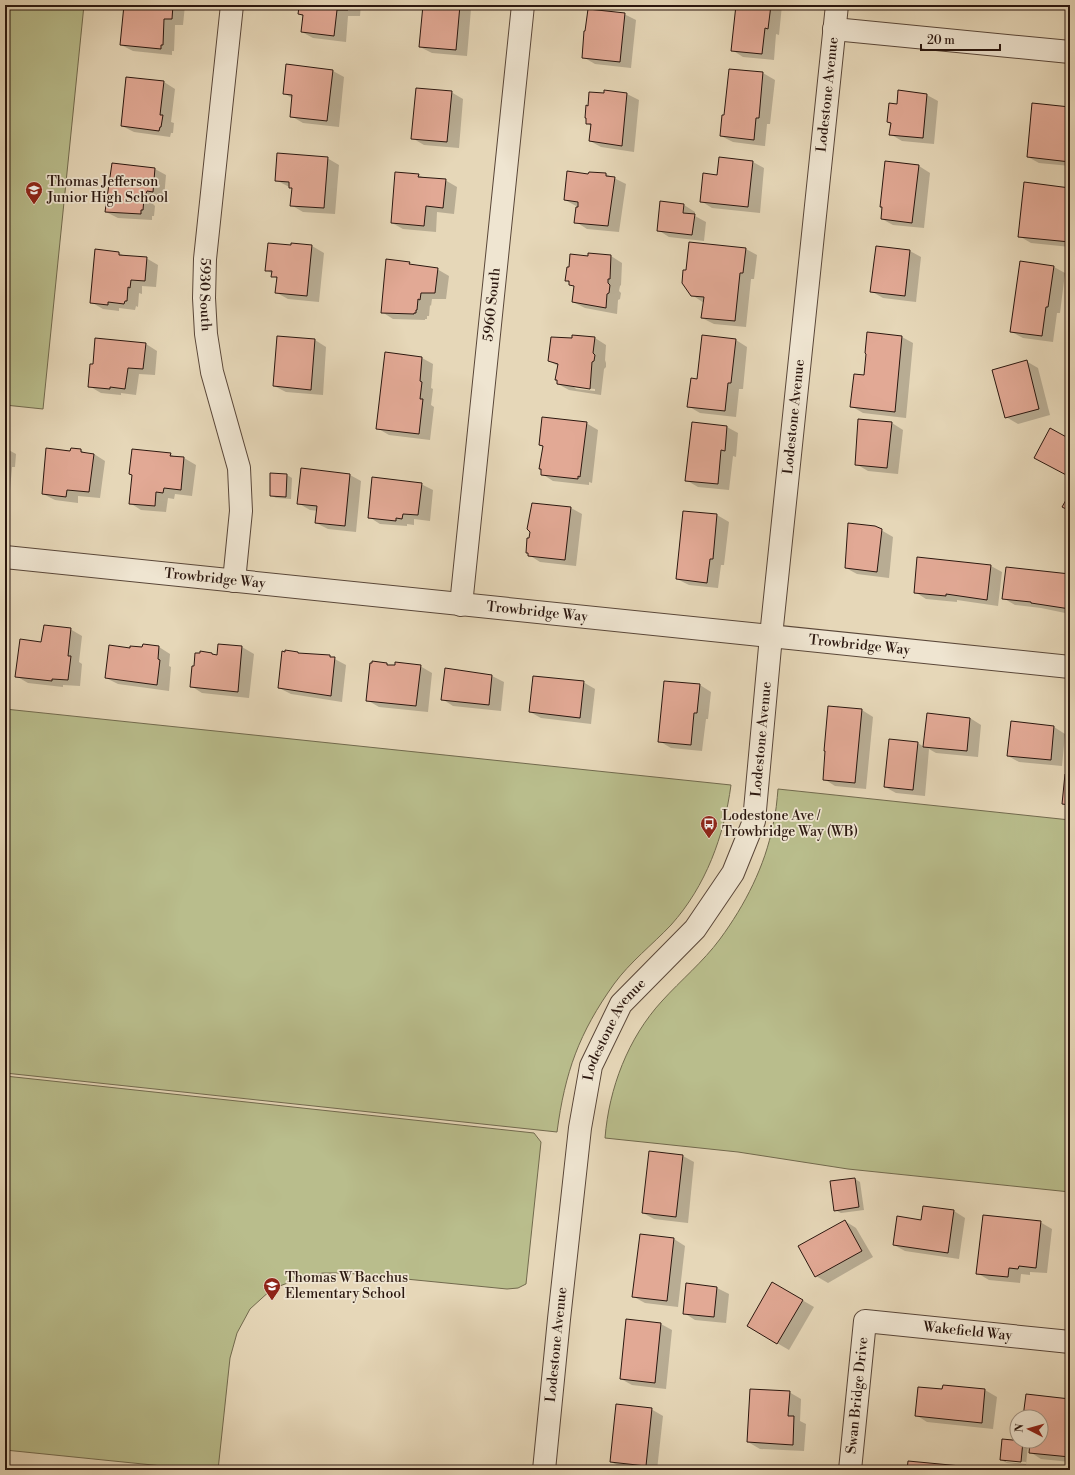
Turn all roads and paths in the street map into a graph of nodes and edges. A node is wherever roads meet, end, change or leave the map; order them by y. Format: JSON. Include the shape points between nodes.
{"nodes":[{"id":1,"x":232,"y":5,"type":"edge"},
{"id":2,"x":523,"y":5,"type":"edge"},
{"id":3,"x":837,"y":5,"type":"edge"},
{"id":4,"x":834,"y":29,"type":"junction"},
{"id":5,"x":1070,"y":52,"type":"edge"},
{"id":6,"x":5,"y":557,"type":"edge"},
{"id":7,"x":234,"y":581,"type":"junction"},
{"id":8,"x":461,"y":605,"type":"junction"},
{"id":9,"x":771,"y":636,"type":"junction"},
{"id":10,"x":1070,"y":667,"type":"edge"},
{"id":11,"x":865,"y":1321,"type":"joint"},
{"id":12,"x":1070,"y":1342,"type":"edge"},
{"id":13,"x":544,"y":1470,"type":"edge"},
{"id":14,"x":850,"y":1470,"type":"edge"}],
"edges":[{"from":1,"to":7,"type":"street","name":"5930 South","via":[[205,259],[204,298],[212,372],[239,468],[241,511]]},
{"from":2,"to":8,"type":"street","name":"5960 South"},
{"from":3,"to":4,"type":"street","name":"Lodestone Avenue"},
{"from":4,"to":5,"type":"street"},
{"from":4,"to":9,"type":"street","name":"Lodestone Avenue"},
{"from":6,"to":7,"type":"street","name":"Trowbridge Way"},
{"from":7,"to":8,"type":"street","name":"Trowbridge Way"},
{"from":8,"to":9,"type":"street","name":"Trowbridge Way"},
{"from":9,"to":10,"type":"street","name":"Trowbridge Way"},
{"from":9,"to":13,"type":"street","name":"Lodestone Avenue","via":[[754,821],[733,873],[695,929],[621,1004],[591,1066],[579,1136]]},
{"from":11,"to":12,"type":"street","name":"Wakefield Way"},
{"from":11,"to":14,"type":"street","name":"Swan Bridge Drive"}]}
